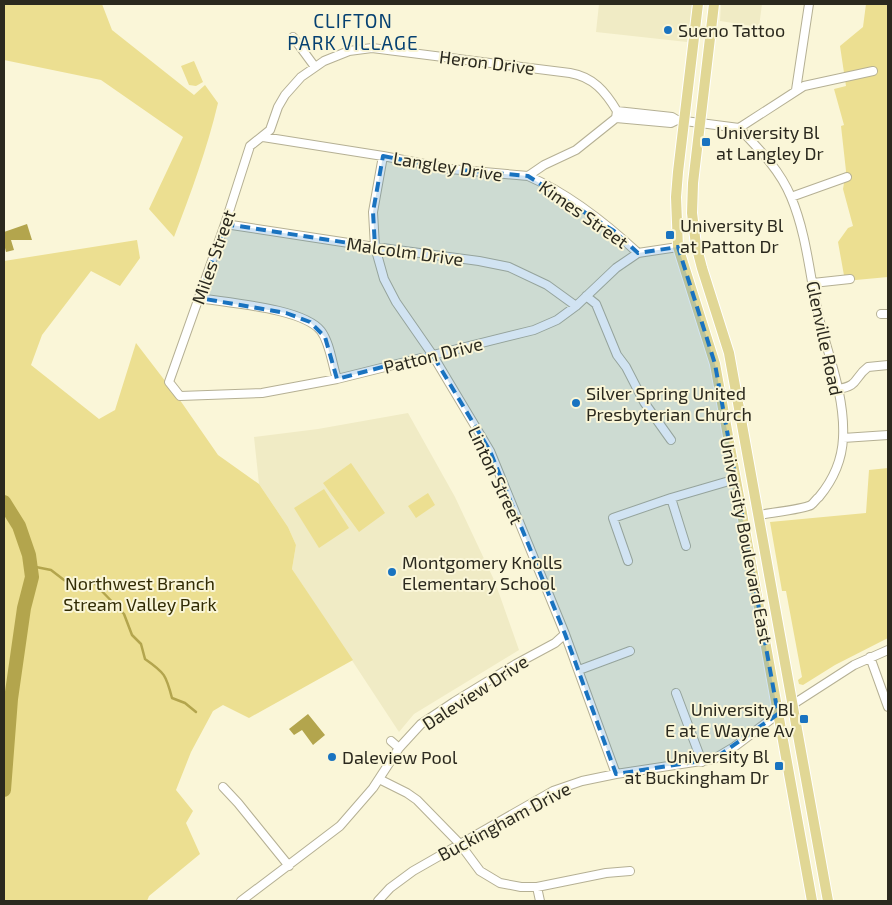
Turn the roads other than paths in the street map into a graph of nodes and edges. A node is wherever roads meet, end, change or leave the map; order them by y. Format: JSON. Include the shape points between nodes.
{"nodes":[{"id":1,"x":698,"y":4,"type":"edge"},
{"id":2,"x":714,"y":4,"type":"edge"},
{"id":3,"x":809,"y":4,"type":"edge"},
{"id":4,"x":293,"y":37,"type":"dead end"},
{"id":5,"x":315,"y":67,"type":"junction"},
{"id":6,"x":873,"y":72,"type":"dead end"},
{"id":7,"x":796,"y":90,"type":"junction"},
{"id":8,"x":617,"y":114,"type":"junction"},
{"id":9,"x":681,"y":121,"type":"junction"},
{"id":10,"x":700,"y":123,"type":"junction"},
{"id":11,"x":739,"y":128,"type":"junction"},
{"id":12,"x":262,"y":137,"type":"junction"},
{"id":13,"x":383,"y":156,"type":"junction"},
{"id":14,"x":528,"y":176,"type":"junction"},
{"id":15,"x":847,"y":177,"type":"dead end"},
{"id":16,"x":791,"y":198,"type":"junction"},
{"id":17,"x":225,"y":224,"type":"junction"},
{"id":18,"x":374,"y":248,"type":"junction"},
{"id":19,"x":678,"y":248,"type":"junction"},
{"id":20,"x":638,"y":253,"type":"junction"},
{"id":21,"x":850,"y":279,"type":"dead end"},
{"id":22,"x":813,"y":283,"type":"junction"},
{"id":23,"x":586,"y":296,"type":"junction"},
{"id":24,"x":199,"y":298,"type":"junction"},
{"id":25,"x":576,"y":306,"type":"junction"},
{"id":26,"x":432,"y":354,"type":"junction"},
{"id":27,"x":888,"y":365,"type":"edge"},
{"id":28,"x":337,"y":379,"type":"junction"},
{"id":29,"x":169,"y":382,"type":"joint"},
{"id":30,"x":837,"y":389,"type":"junction"},
{"id":31,"x":888,"y":435,"type":"edge"},
{"id":32,"x":843,"y":438,"type":"junction"},
{"id":33,"x":671,"y":440,"type":"dead end"},
{"id":34,"x":736,"y":479,"type":"junction"},
{"id":35,"x":671,"y":498,"type":"junction"},
{"id":36,"x":759,"y":515,"type":"junction"},
{"id":37,"x":686,"y":546,"type":"dead end"},
{"id":38,"x":628,"y":561,"type":"dead end"},
{"id":39,"x":565,"y":634,"type":"junction"},
{"id":40,"x":630,"y":650,"type":"dead end"},
{"id":41,"x":888,"y":650,"type":"edge"},
{"id":42,"x":870,"y":657,"type":"junction"},
{"id":43,"x":579,"y":670,"type":"junction"},
{"id":44,"x":676,"y":693,"type":"dead end"},
{"id":45,"x":793,"y":704,"type":"junction"},
{"id":46,"x":888,"y":707,"type":"edge"},
{"id":47,"x":778,"y":714,"type":"junction"},
{"id":48,"x":391,"y":741,"type":"dead end"},
{"id":49,"x":399,"y":748,"type":"junction"},
{"id":50,"x":702,"y":762,"type":"junction"},
{"id":51,"x":616,"y":774,"type":"junction"},
{"id":52,"x":379,"y":779,"type":"junction"},
{"id":53,"x":222,"y":787,"type":"dead end"},
{"id":54,"x":460,"y":844,"type":"junction"},
{"id":55,"x":288,"y":866,"type":"junction"},
{"id":56,"x":630,"y":871,"type":"dead end"},
{"id":57,"x":536,"y":887,"type":"junction"},
{"id":58,"x":241,"y":901,"type":"edge"},
{"id":59,"x":378,"y":901,"type":"edge"},
{"id":60,"x":540,"y":901,"type":"edge"},
{"id":61,"x":812,"y":901,"type":"edge"},
{"id":62,"x":828,"y":901,"type":"edge"}],
"edges":[{"from":1,"to":9,"type":"main road","name":"University Boulevard East"},
{"from":2,"to":10,"type":"main road","name":"University Boulevard East"},
{"from":3,"to":7,"type":"street"},
{"from":4,"to":5,"type":"street"},
{"from":5,"to":8,"type":"street","name":"Heron Drive","via":[[350,50],[372,48],[584,75],[610,99]]},
{"from":5,"to":12,"type":"street","name":"Heron Drive","via":[[285,95],[270,130]]},
{"from":6,"to":7,"type":"street"},
{"from":7,"to":11,"type":"street"},
{"from":8,"to":9,"type":"street","via":[[672,117]]},
{"from":8,"to":14,"type":"street","name":"Langley Drive","via":[[576,150]]},
{"from":9,"to":10,"type":"street"},
{"from":9,"to":19,"type":"main road","name":"University Boulevard East","via":[[676,198]]},
{"from":10,"to":11,"type":"street"},
{"from":10,"to":36,"type":"main road","name":"University Boulevard East","via":[[693,182],[696,245],[729,353]]},
{"from":11,"to":16,"type":"street","name":"Glenville Road","via":[[768,159]]},
{"from":12,"to":13,"type":"street","name":"Langley Drive"},
{"from":12,"to":17,"type":"street","name":"Miles Street","via":[[250,146]]},
{"from":13,"to":14,"type":"street","name":"Langley Drive","via":[[450,169]]},
{"from":13,"to":18,"type":"street","name":"Linton Street","via":[[373,212]]},
{"from":14,"to":20,"type":"street","name":"Kimes Street","via":[[546,184],[614,231]]},
{"from":15,"to":16,"type":"street"},
{"from":16,"to":22,"type":"street","name":"Glenville Road","via":[[805,238]]},
{"from":17,"to":18,"type":"street","name":"Malcolm Drive"},
{"from":17,"to":24,"type":"street","name":"Miles Street"},
{"from":18,"to":25,"type":"street","name":"Malcolm Drive","via":[[509,266],[547,285]]},
{"from":18,"to":26,"type":"street","name":"Linton Street","via":[[396,302]]},
{"from":19,"to":20,"type":"street","name":"Patton Drive"},
{"from":19,"to":34,"type":"main road","name":"University Boulevard East","via":[[715,364]]},
{"from":20,"to":23,"type":"street","name":"Patton Drive"},
{"from":21,"to":22,"type":"street"},
{"from":22,"to":30,"type":"street","name":"Glenville Road"},
{"from":23,"to":25,"type":"street","name":"Patton Drive"},
{"from":23,"to":33,"type":"street","via":[[596,304],[617,356]]},
{"from":24,"to":28,"type":"street","via":[[286,313],[310,322],[325,338]]},
{"from":24,"to":29,"type":"street","name":"Miles Street"},
{"from":25,"to":26,"type":"street","name":"Patton Drive","via":[[557,320],[534,330]]},
{"from":26,"to":28,"type":"street","name":"Patton Drive"},
{"from":26,"to":39,"type":"street","name":"Linton Street","via":[[490,451]]},
{"from":27,"to":30,"type":"street","via":[[868,367],[853,385]]},
{"from":28,"to":29,"type":"street","name":"Patton Drive","via":[[262,393],[193,396],[180,396]]},
{"from":30,"to":32,"type":"street","name":"Glenville Road"},
{"from":31,"to":32,"type":"street"},
{"from":32,"to":36,"type":"street","name":"Glenville Road","via":[[836,472],[810,506]]},
{"from":34,"to":35,"type":"street"},
{"from":34,"to":47,"type":"main road","name":"University Boulevard East"},
{"from":35,"to":37,"type":"street"},
{"from":35,"to":38,"type":"street","via":[[613,518]]},
{"from":36,"to":45,"type":"main road","name":"University Boulevard East"},
{"from":39,"to":43,"type":"street","name":"Linton Street"},
{"from":39,"to":49,"type":"street","name":"Daleview Drive","via":[[421,724]]},
{"from":40,"to":43,"type":"street"},
{"from":41,"to":42,"type":"street","name":"Buckingham Drive"},
{"from":42,"to":45,"type":"street","name":"Buckingham Drive"},
{"from":42,"to":46,"type":"street"},
{"from":43,"to":51,"type":"street","name":"Linton Street"},
{"from":44,"to":50,"type":"street"},
{"from":45,"to":47,"type":"street","name":"Buckingham Drive"},
{"from":45,"to":62,"type":"main road","name":"University Boulevard East"},
{"from":47,"to":50,"type":"street","name":"Buckingham Drive","via":[[734,747]]},
{"from":47,"to":61,"type":"main road","name":"University Boulevard East"},
{"from":48,"to":49,"type":"street"},
{"from":49,"to":52,"type":"street","name":"Daleview Drive"},
{"from":50,"to":51,"type":"street","name":"Buckingham Drive"},
{"from":51,"to":54,"type":"street","name":"Buckingham Drive","via":[[553,791]]},
{"from":52,"to":54,"type":"street","via":[[417,800]]},
{"from":52,"to":55,"type":"street","name":"Daleview Drive","via":[[340,826]]},
{"from":53,"to":55,"type":"street"},
{"from":54,"to":57,"type":"street","via":[[480,871],[500,883]]},
{"from":54,"to":59,"type":"street","name":"Buckingham Drive","via":[[413,871]]},
{"from":55,"to":58,"type":"street","name":"Daleview Drive"},
{"from":56,"to":57,"type":"street"},
{"from":57,"to":60,"type":"street"}]}
